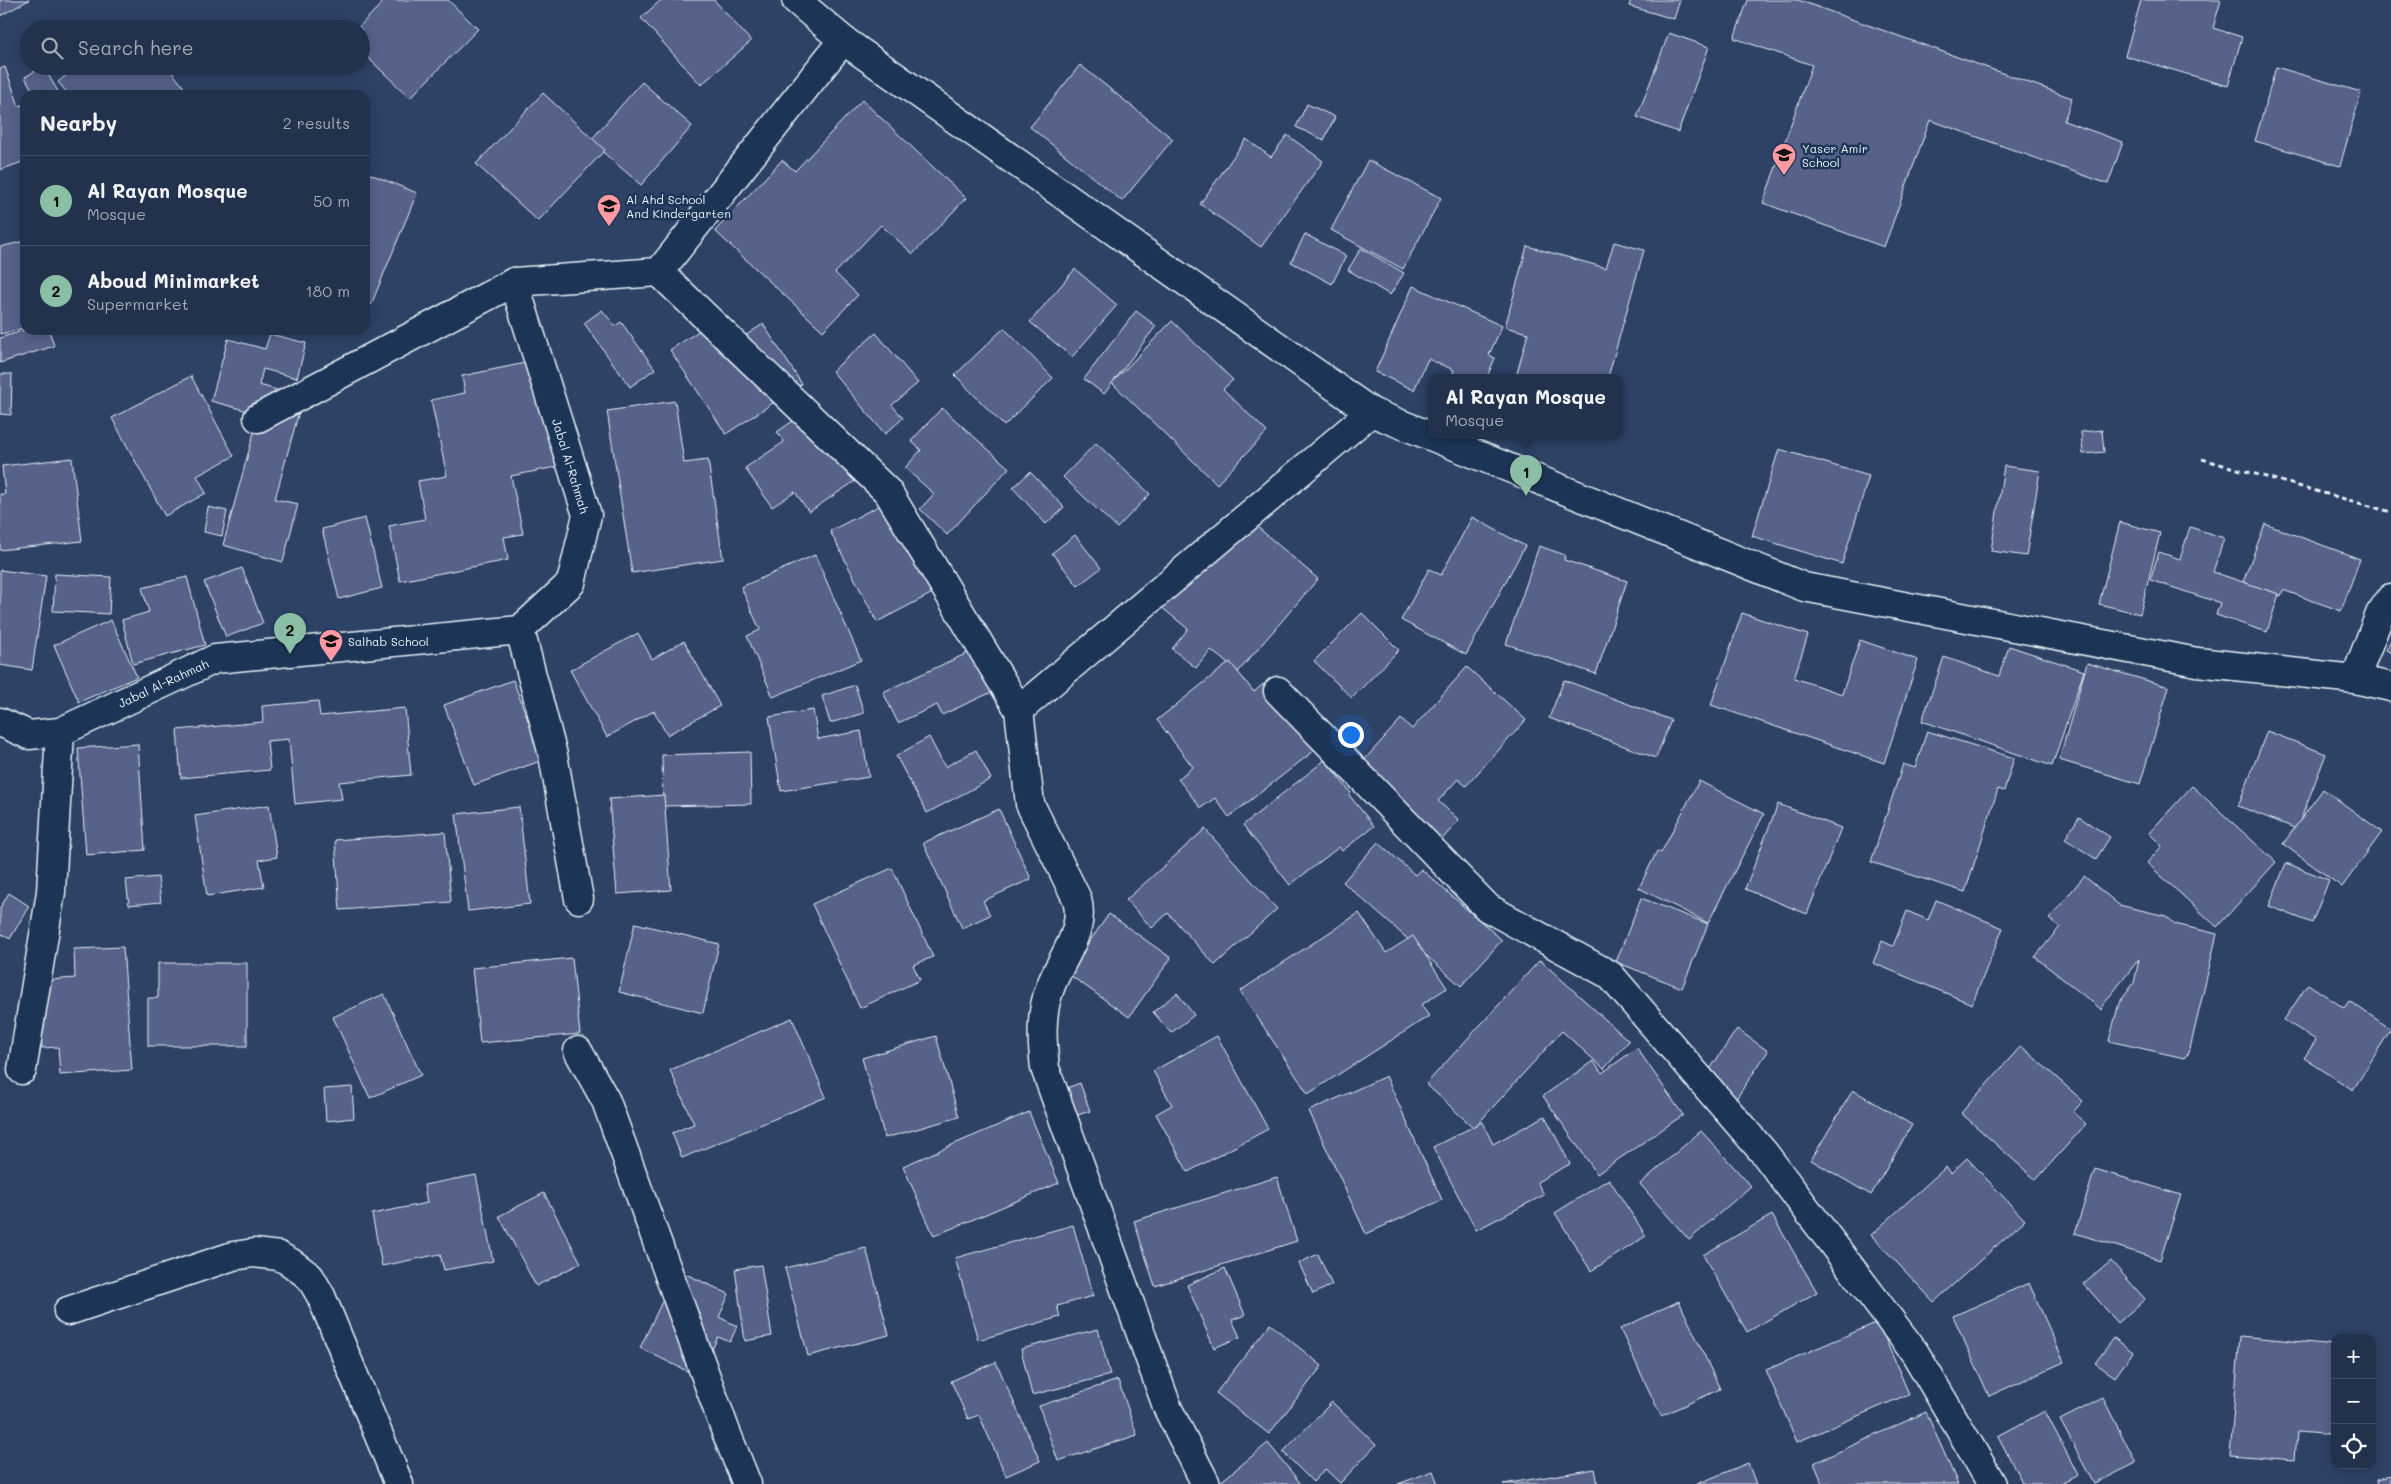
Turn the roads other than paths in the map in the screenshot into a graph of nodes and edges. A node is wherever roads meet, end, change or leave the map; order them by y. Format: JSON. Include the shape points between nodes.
{"nodes":[{"id":1,"x":796,"y":0,"type":"edge"},
{"id":2,"x":844,"y":40,"type":"junction"},
{"id":3,"x":659,"y":272,"type":"junction"},
{"id":4,"x":514,"y":282,"type":"junction"},
{"id":5,"x":1371,"y":412,"type":"junction"},
{"id":6,"x":258,"y":418,"type":"dead end"},
{"id":7,"x":1428,"y":435,"type":"edge"},
{"id":8,"x":1438,"y":439,"type":"edge"},
{"id":9,"x":2391,"y":598,"type":"edge"},
{"id":10,"x":520,"y":630,"type":"junction"},
{"id":11,"x":2355,"y":679,"type":"junction"},
{"id":12,"x":2391,"y":687,"type":"edge"},
{"id":13,"x":1278,"y":691,"type":"dead end"},
{"id":14,"x":1019,"y":710,"type":"junction"},
{"id":15,"x":0,"y":722,"type":"edge"},
{"id":16,"x":60,"y":732,"type":"junction"},
{"id":17,"x":579,"y":899,"type":"dead end"},
{"id":18,"x":578,"y":1051,"type":"dead end"},
{"id":19,"x":22,"y":1070,"type":"dead end"},
{"id":20,"x":68,"y":1311,"type":"dead end"},
{"id":21,"x":399,"y":1484,"type":"edge"},
{"id":22,"x":747,"y":1484,"type":"edge"},
{"id":23,"x":1206,"y":1484,"type":"edge"},
{"id":24,"x":1992,"y":1484,"type":"edge"}],
"edges":[{"from":1,"to":2,"type":"street"},
{"from":2,"to":3,"type":"street"},
{"from":2,"to":5,"type":"street"},
{"from":3,"to":4,"type":"street"},
{"from":3,"to":14,"type":"street","via":[[888,492]]},
{"from":4,"to":6,"type":"street"},
{"from":4,"to":10,"type":"street","name":"Jabal Al-Rahmah","via":[[587,515],[571,583]]},
{"from":5,"to":7,"type":"street"},
{"from":5,"to":14,"type":"street"},
{"from":8,"to":11,"type":"street","via":[[1804,586],[2197,662]]},
{"from":9,"to":11,"type":"street","via":[[2380,614]]},
{"from":10,"to":16,"type":"street","name":"Jabal Al-Rahmah","via":[[215,659]]},
{"from":10,"to":17,"type":"street","via":[[552,755]]},
{"from":11,"to":12,"type":"street"},
{"from":13,"to":24,"type":"street","via":[[1488,908],[1610,975],[1765,1154],[1910,1345]]},
{"from":14,"to":23,"type":"street","via":[[1030,804],[1077,899],[1079,915],[1077,931],[1049,989],[1045,1006],[1042,1041],[1045,1068],[1168,1409]]},
{"from":15,"to":16,"type":"street","name":"Jabal Al-Rahmah","via":[[29,735]]},
{"from":16,"to":19,"type":"street","via":[[51,892]]},
{"from":18,"to":22,"type":"street","via":[[606,1101]]},
{"from":20,"to":21,"type":"street","via":[[233,1256],[267,1253],[290,1262],[310,1277],[321,1296]]}]}
